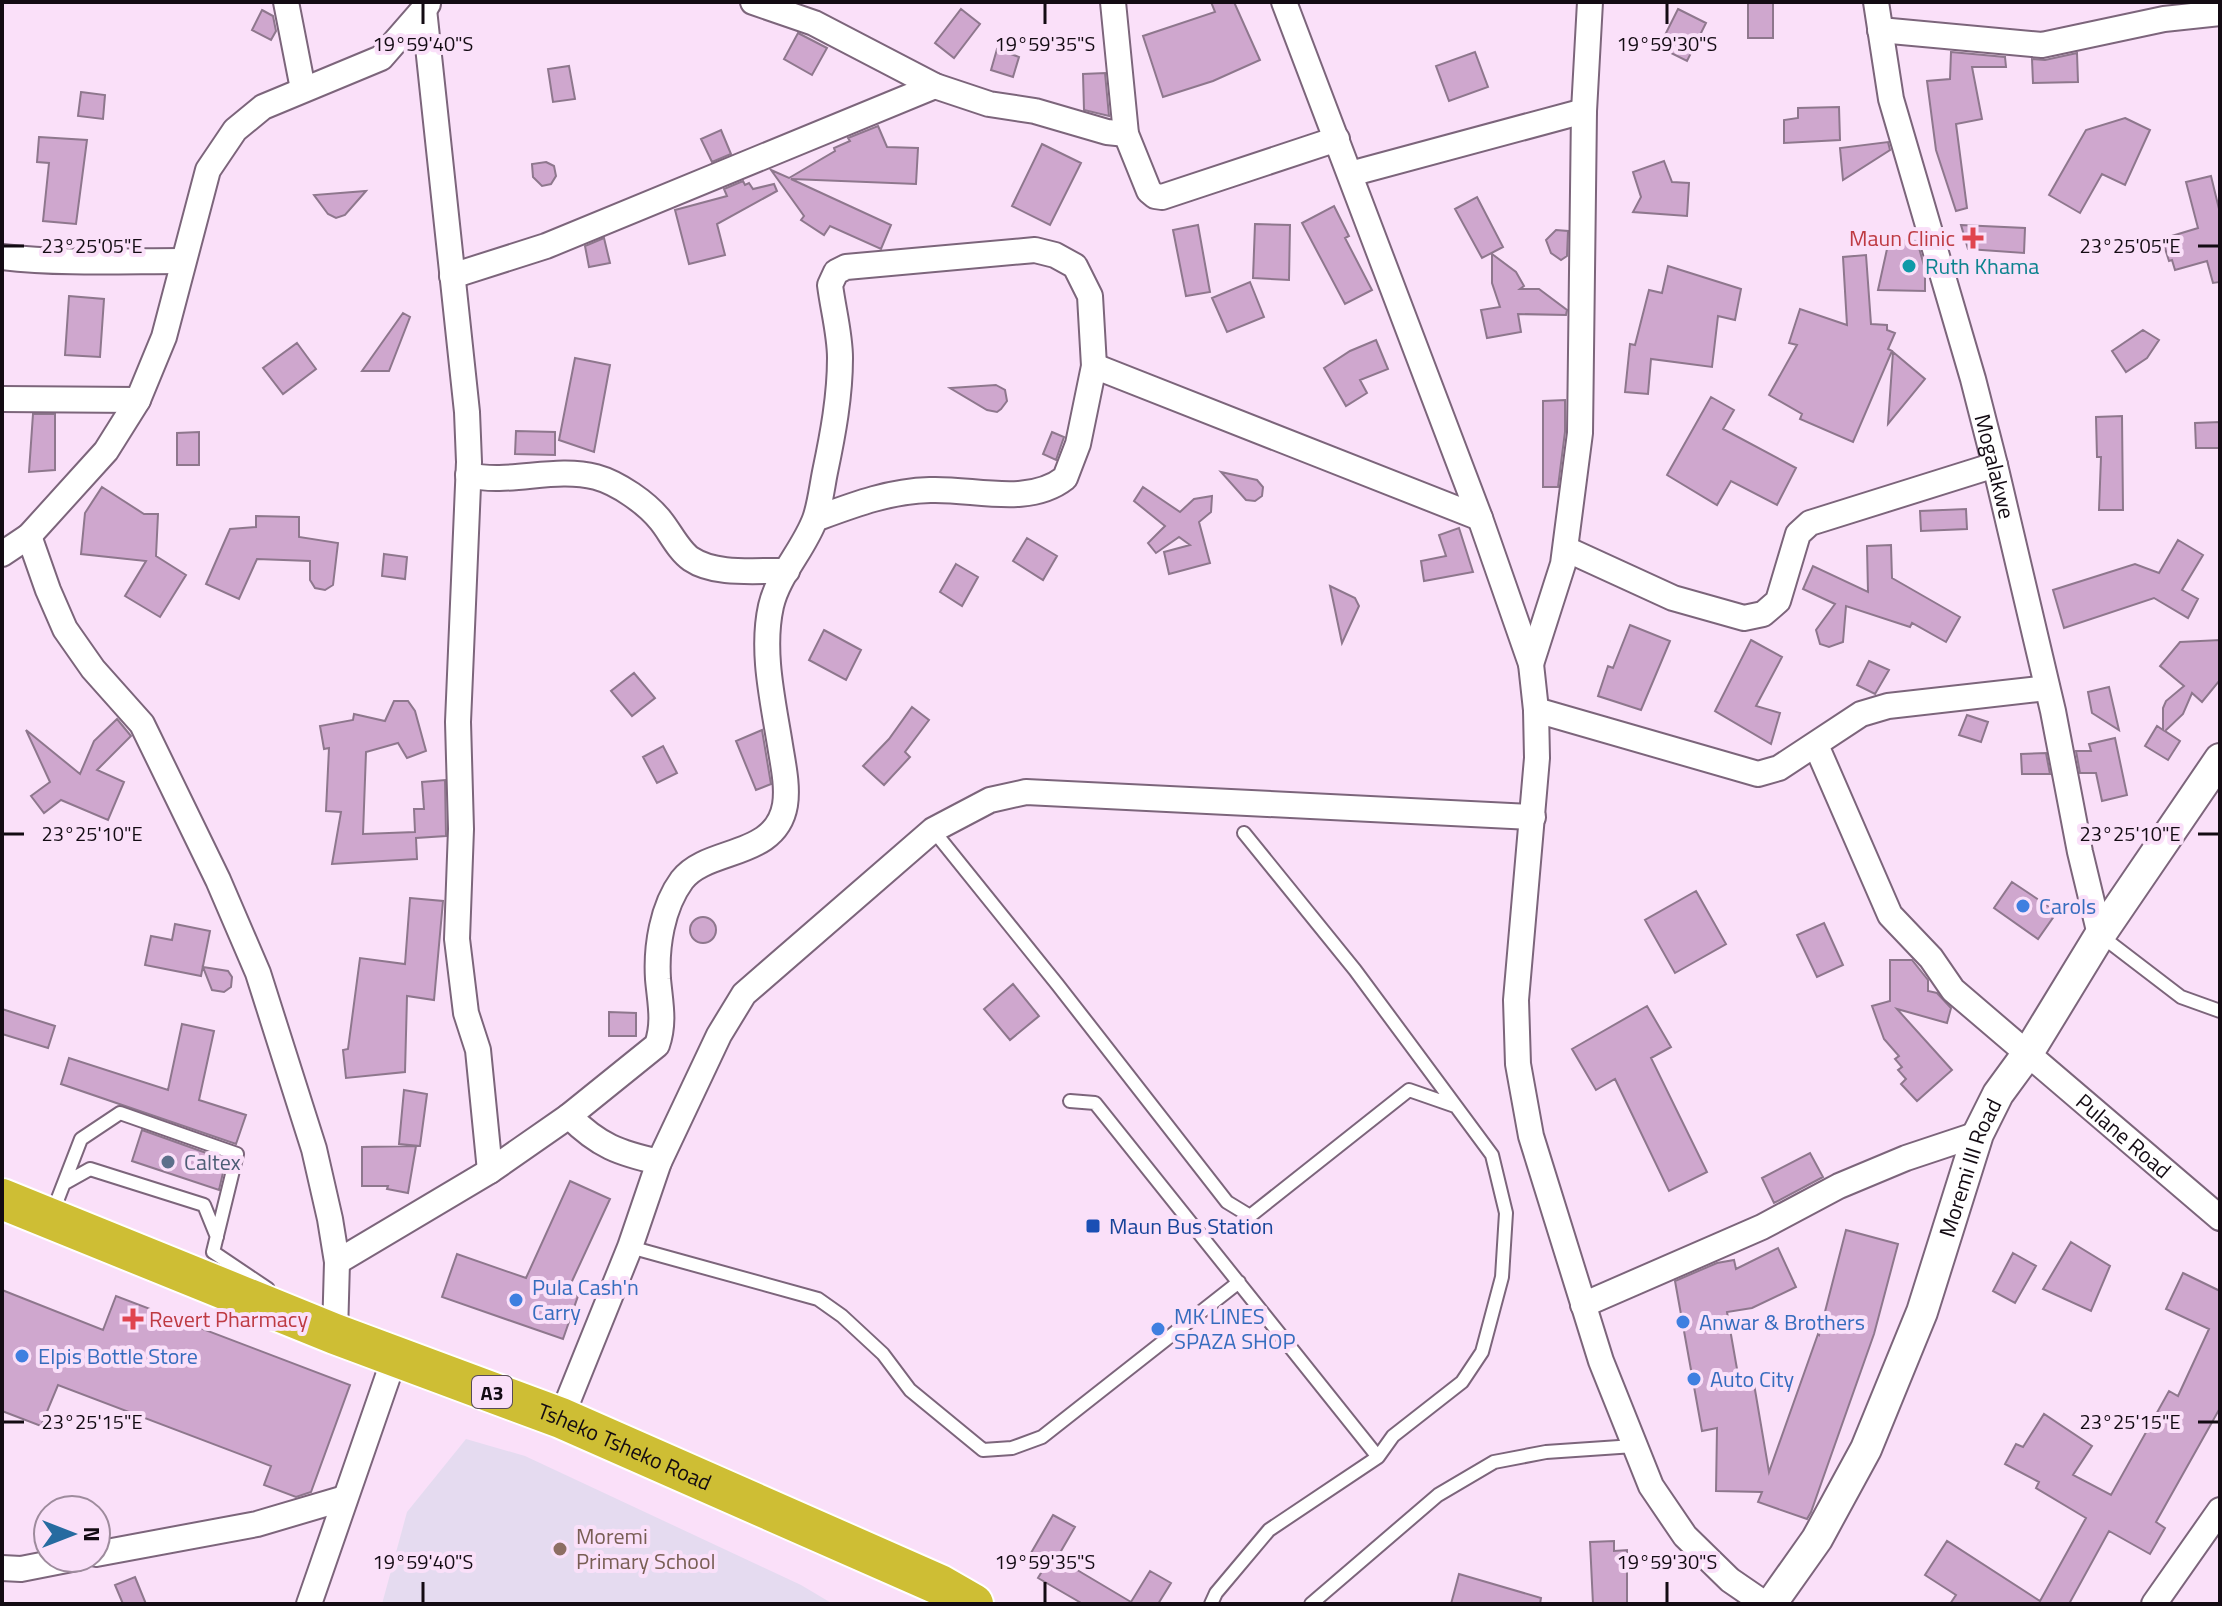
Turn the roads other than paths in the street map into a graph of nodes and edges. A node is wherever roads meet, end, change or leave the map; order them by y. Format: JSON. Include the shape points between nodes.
{"nodes":[{"id":1,"x":286,"y":2,"type":"edge"},
{"id":2,"x":753,"y":2,"type":"edge"},
{"id":3,"x":1113,"y":2,"type":"edge"},
{"id":4,"x":1284,"y":2,"type":"edge"},
{"id":5,"x":1590,"y":2,"type":"edge"},
{"id":6,"x":1876,"y":2,"type":"edge"},
{"id":7,"x":426,"y":6,"type":"edge"},
{"id":8,"x":2220,"y":13,"type":"edge"},
{"id":9,"x":1880,"y":30,"type":"junction"},
{"id":10,"x":935,"y":86,"type":"junction"},
{"id":11,"x":303,"y":89,"type":"junction"},
{"id":12,"x":1584,"y":111,"type":"junction"},
{"id":13,"x":1126,"y":134,"type":"junction"},
{"id":14,"x":1337,"y":139,"type":"junction"},
{"id":15,"x":1350,"y":174,"type":"junction"},
{"id":16,"x":2,"y":257,"type":"edge"},
{"id":17,"x":183,"y":261,"type":"junction"},
{"id":18,"x":452,"y":276,"type":"junction"},
{"id":19,"x":1094,"y":366,"type":"junction"},
{"id":20,"x":2,"y":399,"type":"edge"},
{"id":21,"x":138,"y":400,"type":"junction"},
{"id":22,"x":1995,"y":465,"type":"junction"},
{"id":23,"x":468,"y":475,"type":"junction"},
{"id":24,"x":1480,"y":518,"type":"junction"},
{"id":25,"x":815,"y":519,"type":"junction"},
{"id":26,"x":29,"y":536,"type":"junction"},
{"id":27,"x":1566,"y":549,"type":"junction"},
{"id":28,"x":2,"y":554,"type":"edge"},
{"id":29,"x":787,"y":571,"type":"junction"},
{"id":30,"x":1531,"y":664,"type":"junction"},
{"id":31,"x":2047,"y":688,"type":"junction"},
{"id":32,"x":1536,"y":710,"type":"junction"},
{"id":33,"x":1816,"y":745,"type":"junction"},
{"id":34,"x":2220,"y":759,"type":"edge"},
{"id":35,"x":1533,"y":817,"type":"junction"},
{"id":36,"x":933,"y":830,"type":"junction"},
{"id":37,"x":1244,"y":833,"type":"dead end"},
{"id":38,"x":2100,"y":935,"type":"junction"},
{"id":39,"x":2220,"y":1011,"type":"edge"},
{"id":40,"x":2028,"y":1053,"type":"junction"},
{"id":41,"x":1070,"y":1101,"type":"dead end"},
{"id":42,"x":1455,"y":1106,"type":"junction"},
{"id":43,"x":569,"y":1116,"type":"junction"},
{"id":44,"x":1978,"y":1134,"type":"junction"},
{"id":45,"x":659,"y":1162,"type":"junction"},
{"id":46,"x":490,"y":1171,"type":"junction"},
{"id":47,"x":65,"y":1183,"type":"junction"},
{"id":48,"x":2,"y":1199,"type":"edge"},
{"id":49,"x":2220,"y":1218,"type":"edge"},
{"id":50,"x":50,"y":1220,"type":"junction"},
{"id":51,"x":217,"y":1237,"type":"junction"},
{"id":52,"x":630,"y":1247,"type":"junction"},
{"id":53,"x":337,"y":1262,"type":"junction"},
{"id":54,"x":1239,"y":1282,"type":"junction"},
{"id":55,"x":274,"y":1293,"type":"dead end"},
{"id":56,"x":286,"y":1301,"type":"dead end"},
{"id":57,"x":1583,"y":1305,"type":"junction"},
{"id":58,"x":335,"y":1334,"type":"junction"},
{"id":59,"x":395,"y":1356,"type":"junction"},
{"id":60,"x":561,"y":1418,"type":"junction"},
{"id":61,"x":1634,"y":1446,"type":"junction"},
{"id":62,"x":1378,"y":1457,"type":"junction"},
{"id":63,"x":345,"y":1498,"type":"junction"},
{"id":64,"x":2220,"y":1510,"type":"edge"},
{"id":65,"x":112,"y":1551,"type":"edge"},
{"id":66,"x":32,"y":1568,"type":"edge"},
{"id":67,"x":8,"y":1573,"type":"edge"},
{"id":68,"x":309,"y":1604,"type":"edge"},
{"id":69,"x":973,"y":1604,"type":"edge"},
{"id":70,"x":1211,"y":1604,"type":"edge"},
{"id":71,"x":1311,"y":1604,"type":"edge"},
{"id":72,"x":1765,"y":1604,"type":"edge"},
{"id":73,"x":1771,"y":1604,"type":"edge"},
{"id":74,"x":2154,"y":1604,"type":"edge"}],
"edges":[{"from":1,"to":11,"type":"street"},
{"from":2,"to":10,"type":"street","via":[[814,23]]},
{"from":3,"to":13,"type":"street"},
{"from":4,"to":14,"type":"street"},
{"from":5,"to":12,"type":"street"},
{"from":6,"to":9,"type":"street","name":"Mogalakwe"},
{"from":7,"to":11,"type":"street","via":[[381,58]]},
{"from":7,"to":18,"type":"street"},
{"from":8,"to":9,"type":"street","via":[[2164,19],[2042,45]]},
{"from":9,"to":22,"type":"street","name":"Mogalakwe","via":[[1891,99]]},
{"from":10,"to":13,"type":"street","via":[[989,104]]},
{"from":10,"to":18,"type":"street","via":[[546,246]]},
{"from":11,"to":17,"type":"street","via":[[263,107],[235,130],[208,170]]},
{"from":12,"to":15,"type":"street"},
{"from":12,"to":27,"type":"street","via":[[1580,433]]},
{"from":13,"to":14,"type":"street","via":[[1149,191],[1162,197]]},
{"from":14,"to":15,"type":"street"},
{"from":15,"to":24,"type":"street"},
{"from":16,"to":17,"type":"street","via":[[76,263]]},
{"from":17,"to":21,"type":"street","via":[[164,337]]},
{"from":18,"to":23,"type":"street","via":[[467,412]]},
{"from":19,"to":24,"type":"street"},
{"from":19,"to":25,"type":"street","via":[[1078,444],[1065,478],[1057,484],[1017,494],[929,490],[874,497]]},
{"from":19,"to":25,"type":"street","via":[[1090,296],[1075,266],[1055,255],[1035,250],[841,269],[830,285],[840,356],[835,420]]},
{"from":20,"to":21,"type":"street"},
{"from":21,"to":26,"type":"street","via":[[106,451]]},
{"from":22,"to":27,"type":"street","via":[[1810,523],[1798,534],[1778,601],[1763,614],[1744,618],[1673,598]]},
{"from":22,"to":31,"type":"street","name":"Mogalakwe"},
{"from":23,"to":29,"type":"street","via":[[576,473],[598,478],[658,517],[690,559],[712,567]]},
{"from":23,"to":46,"type":"street","via":[[458,722],[457,939],[466,1013],[478,1050]]},
{"from":24,"to":30,"type":"street"},
{"from":25,"to":29,"type":"street"},
{"from":26,"to":28,"type":"street"},
{"from":26,"to":53,"type":"street","via":[[65,629],[142,724],[258,973],[314,1149]]},
{"from":27,"to":30,"type":"street"},
{"from":29,"to":43,"type":"street","via":[[771,605],[768,640],[785,806],[776,827],[760,841],[701,865],[683,879],[667,906],[657,957],[662,1011],[657,1045]]},
{"from":30,"to":32,"type":"street"},
{"from":31,"to":33,"type":"street","via":[[1888,706],[1861,714]]},
{"from":31,"to":38,"type":"street","name":"Mogalakwe"},
{"from":32,"to":33,"type":"street","via":[[1758,774],[1779,768]]},
{"from":32,"to":35,"type":"street"},
{"from":33,"to":40,"type":"street","name":"Pulane Road","via":[[1890,915],[1953,990]]},
{"from":34,"to":38,"type":"street","name":"Moremi III Road"},
{"from":35,"to":36,"type":"street","via":[[1026,792],[990,800]]},
{"from":35,"to":57,"type":"street","via":[[1516,1000],[1518,1064],[1531,1136]]},
{"from":36,"to":42,"type":"lane","via":[[1227,1202],[1250,1216],[1409,1090]]},
{"from":36,"to":45,"type":"street","via":[[744,994]]},
{"from":37,"to":42,"type":"lane","via":[[1355,970]]},
{"from":38,"to":39,"type":"lane","via":[[2181,997]]},
{"from":38,"to":40,"type":"street","name":"Moremi III Road"},
{"from":40,"to":44,"type":"street","name":"Moremi III Road"},
{"from":40,"to":49,"type":"street","name":"Pulane Road"},
{"from":41,"to":54,"type":"lane","via":[[1095,1103]]},
{"from":42,"to":62,"type":"lane","via":[[1492,1155],[1506,1213],[1502,1277],[1482,1352],[1462,1382],[1393,1436]]},
{"from":43,"to":45,"type":"street","via":[[606,1147]]},
{"from":43,"to":46,"type":"street"},
{"from":44,"to":57,"type":"street","via":[[1852,1180],[1762,1227]]},
{"from":44,"to":73,"type":"street","name":"Moremi III Road","via":[[1922,1312],[1866,1449],[1817,1539]]},
{"from":45,"to":52,"type":"street"},
{"from":46,"to":53,"type":"street"},
{"from":47,"to":50,"type":"lane"},
{"from":47,"to":51,"type":"lane","via":[[90,1169],[204,1205]]},
{"from":47,"to":51,"type":"lane","via":[[81,1139],[120,1113],[237,1154]]},
{"from":48,"to":50,"type":"highway","name":"Tsheko Tsheko Road","number":"A3"},
{"from":50,"to":58,"type":"highway","name":"Tsheko Tsheko Road","number":"A3"},
{"from":51,"to":55,"type":"lane","via":[[213,1252]]},
{"from":52,"to":54,"type":"lane","via":[[818,1299],[883,1354],[910,1390],[983,1450],[1012,1448],[1042,1437]]},
{"from":52,"to":60,"type":"street"},
{"from":53,"to":58,"type":"street"},
{"from":54,"to":62,"type":"lane"},
{"from":56,"to":58,"type":"lane"},
{"from":57,"to":61,"type":"street"},
{"from":58,"to":59,"type":"highway","name":"Tsheko Tsheko Road","number":"A3"},
{"from":59,"to":60,"type":"highway","name":"Tsheko Tsheko Road","number":"A3"},
{"from":59,"to":63,"type":"street"},
{"from":60,"to":69,"type":"highway","name":"Tsheko Tsheko Road","number":"A3"},
{"from":61,"to":71,"type":"lane","via":[[1546,1452],[1494,1462],[1438,1495]]},
{"from":61,"to":72,"type":"street","via":[[1651,1486],[1685,1536],[1730,1580]]},
{"from":62,"to":70,"type":"lane","via":[[1269,1530]]},
{"from":63,"to":65,"type":"street","via":[[257,1524]]},
{"from":63,"to":68,"type":"street"},
{"from":64,"to":74,"type":"street"},
{"from":66,"to":67,"type":"street"}]}
